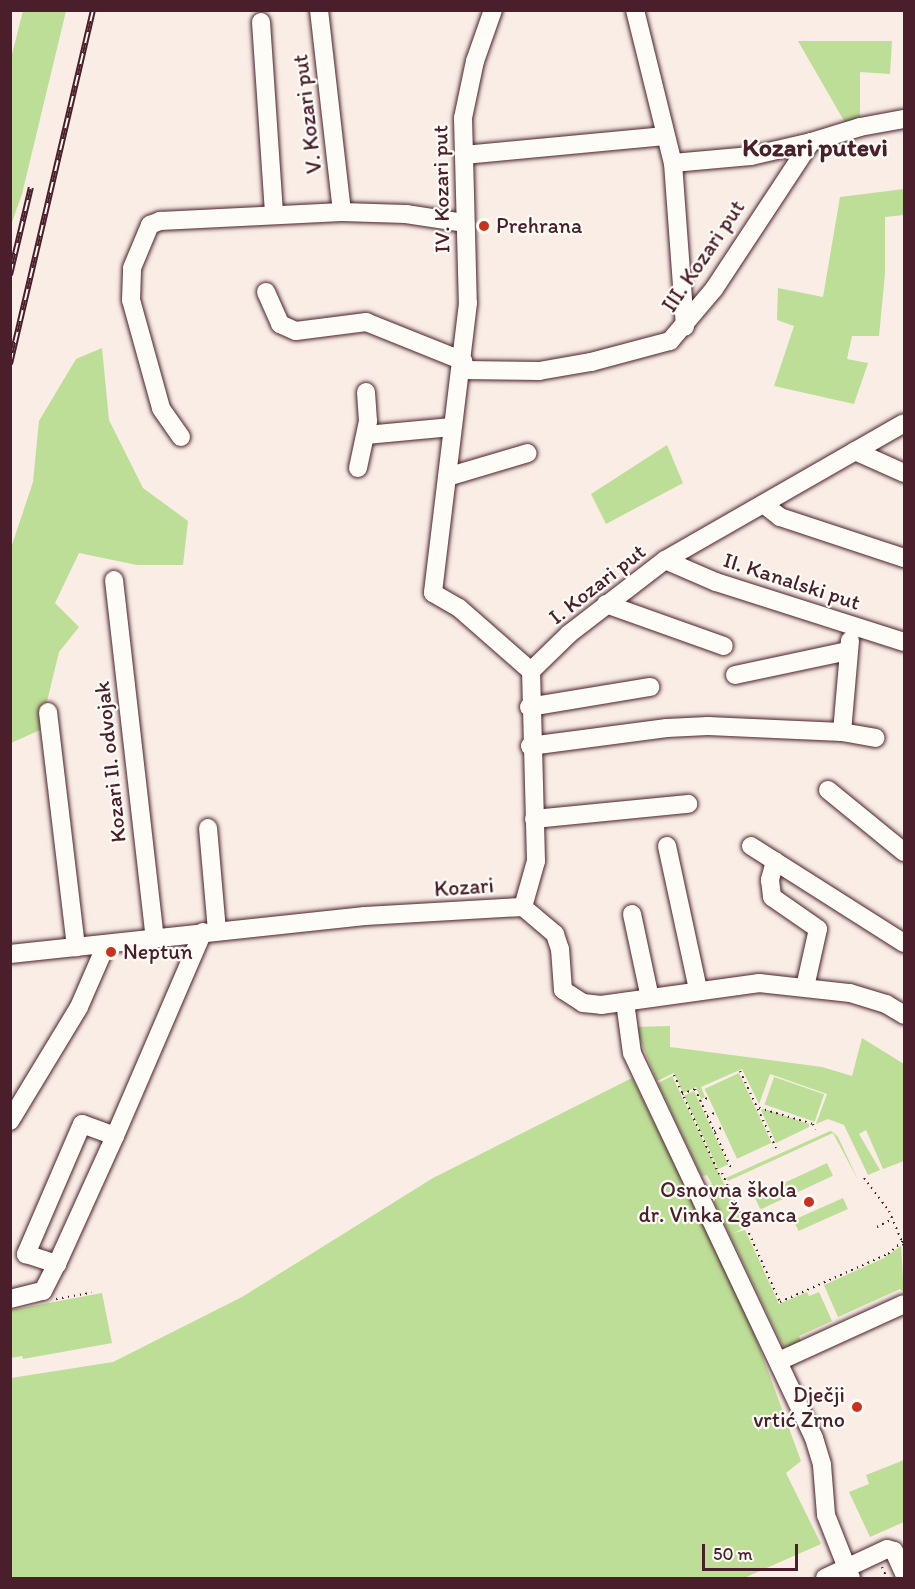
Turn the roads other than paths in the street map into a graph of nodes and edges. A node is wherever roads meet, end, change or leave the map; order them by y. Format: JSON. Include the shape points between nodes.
{"nodes":[{"id":1,"x":320,"y":10,"type":"edge"},
{"id":2,"x":493,"y":10,"type":"edge"},
{"id":3,"x":635,"y":10,"type":"edge"},
{"id":4,"x":261,"y":22,"type":"dead end"},
{"id":5,"x":904,"y":118,"type":"edge"},
{"id":6,"x":665,"y":136,"type":"junction"},
{"id":7,"x":811,"y":142,"type":"junction"},
{"id":8,"x":464,"y":155,"type":"junction"},
{"id":9,"x":673,"y":164,"type":"junction"},
{"id":10,"x":342,"y":212,"type":"junction"},
{"id":11,"x":274,"y":214,"type":"junction"},
{"id":12,"x":465,"y":223,"type":"junction"},
{"id":13,"x":266,"y":292,"type":"dead end"},
{"id":14,"x":685,"y":327,"type":"junction"},
{"id":15,"x":463,"y":365,"type":"junction"},
{"id":16,"x":366,"y":392,"type":"dead end"},
{"id":17,"x":904,"y":423,"type":"edge"},
{"id":18,"x":452,"y":427,"type":"junction"},
{"id":19,"x":366,"y":435,"type":"junction"},
{"id":20,"x":181,"y":437,"type":"dead end"},
{"id":21,"x":855,"y":451,"type":"junction"},
{"id":22,"x":528,"y":453,"type":"dead end"},
{"id":23,"x":358,"y":468,"type":"dead end"},
{"id":24,"x":904,"y":473,"type":"edge"},
{"id":25,"x":447,"y":477,"type":"junction"},
{"id":26,"x":766,"y":506,"type":"junction"},
{"id":27,"x":904,"y":558,"type":"edge"},
{"id":28,"x":665,"y":560,"type":"junction"},
{"id":29,"x":114,"y":580,"type":"dead end"},
{"id":30,"x":606,"y":604,"type":"junction"},
{"id":31,"x":852,"y":627,"type":"junction"},
{"id":32,"x":904,"y":642,"type":"edge"},
{"id":33,"x":724,"y":646,"type":"dead end"},
{"id":34,"x":848,"y":651,"type":"junction"},
{"id":35,"x":531,"y":671,"type":"junction"},
{"id":36,"x":735,"y":675,"type":"dead end"},
{"id":37,"x":651,"y":687,"type":"dead end"},
{"id":38,"x":529,"y":707,"type":"junction"},
{"id":39,"x":48,"y":712,"type":"dead end"},
{"id":40,"x":842,"y":732,"type":"junction"},
{"id":41,"x":876,"y":738,"type":"dead end"},
{"id":42,"x":530,"y":746,"type":"junction"},
{"id":43,"x":828,"y":789,"type":"dead end"},
{"id":44,"x":688,"y":804,"type":"dead end"},
{"id":45,"x":534,"y":819,"type":"junction"},
{"id":46,"x":208,"y":828,"type":"dead end"},
{"id":47,"x":666,"y":846,"type":"dead end"},
{"id":48,"x":751,"y":846,"type":"dead end"},
{"id":49,"x":904,"y":852,"type":"edge"},
{"id":50,"x":775,"y":861,"type":"junction"},
{"id":51,"x":523,"y":907,"type":"junction"},
{"id":52,"x":632,"y":914,"type":"dead end"},
{"id":53,"x":210,"y":931,"type":"junction"},
{"id":54,"x":155,"y":938,"type":"junction"},
{"id":55,"x":904,"y":943,"type":"edge"},
{"id":56,"x":106,"y":945,"type":"junction"},
{"id":57,"x":76,"y":947,"type":"junction"},
{"id":58,"x":10,"y":954,"type":"edge"},
{"id":59,"x":805,"y":987,"type":"junction"},
{"id":60,"x":698,"y":989,"type":"junction"},
{"id":61,"x":650,"y":998,"type":"junction"},
{"id":62,"x":625,"y":1002,"type":"junction"},
{"id":63,"x":904,"y":1015,"type":"edge"},
{"id":64,"x":10,"y":1120,"type":"edge"},
{"id":65,"x":115,"y":1136,"type":"junction"},
{"id":66,"x":57,"y":1264,"type":"junction"},
{"id":67,"x":10,"y":1299,"type":"edge"},
{"id":68,"x":904,"y":1304,"type":"edge"},
{"id":69,"x":779,"y":1361,"type":"junction"},
{"id":70,"x":848,"y":1572,"type":"edge"},
{"id":71,"x":904,"y":1573,"type":"edge"},
{"id":72,"x":825,"y":1578,"type":"edge"}],
"edges":[{"from":1,"to":10,"type":"street","name":"V. Kozari put"},
{"from":2,"to":8,"type":"street","name":"IV. Kozari put","via":[[467,97]]},
{"from":3,"to":6,"type":"street"},
{"from":4,"to":11,"type":"street","name":"V. Kozari put"},
{"from":5,"to":7,"type":"street"},
{"from":6,"to":8,"type":"street"},
{"from":6,"to":9,"type":"street"},
{"from":7,"to":9,"type":"street","via":[[751,156]]},
{"from":7,"to":14,"type":"street","name":"III. Kozari put"},
{"from":8,"to":12,"type":"street","name":"IV. Kozari put"},
{"from":9,"to":14,"type":"street"},
{"from":10,"to":11,"type":"street"},
{"from":10,"to":12,"type":"street","via":[[406,214]]},
{"from":11,"to":20,"type":"street","via":[[160,221],[145,231],[130,279],[134,316],[161,408]]},
{"from":12,"to":15,"type":"street","name":"IV. Kozari put","via":[[468,303]]},
{"from":13,"to":15,"type":"street","via":[[280,324],[296,331],[366,322]]},
{"from":14,"to":15,"type":"street","name":"III. Kozari put","via":[[656,347],[591,362],[539,370]]},
{"from":15,"to":18,"type":"street"},
{"from":16,"to":19,"type":"street"},
{"from":17,"to":21,"type":"street","name":"I. Kozari put"},
{"from":18,"to":19,"type":"street"},
{"from":18,"to":25,"type":"street"},
{"from":19,"to":23,"type":"street"},
{"from":21,"to":24,"type":"street"},
{"from":21,"to":26,"type":"street","name":"I. Kozari put"},
{"from":22,"to":25,"type":"street"},
{"from":25,"to":35,"type":"street","via":[[433,593],[459,608]]},
{"from":26,"to":27,"type":"street","via":[[780,517]]},
{"from":26,"to":28,"type":"street","name":"I. Kozari put"},
{"from":28,"to":30,"type":"street","name":"I. Kozari put"},
{"from":28,"to":31,"type":"street","name":"II. Kanalski put","via":[[716,582]]},
{"from":29,"to":54,"type":"street","name":"Kozari II. odvojak"},
{"from":30,"to":33,"type":"street"},
{"from":30,"to":35,"type":"street","name":"I. Kozari put"},
{"from":31,"to":32,"type":"street","name":"II. Kanalski put"},
{"from":31,"to":34,"type":"street"},
{"from":34,"to":36,"type":"street"},
{"from":34,"to":40,"type":"street"},
{"from":35,"to":38,"type":"street"},
{"from":37,"to":38,"type":"street"},
{"from":38,"to":42,"type":"street"},
{"from":39,"to":57,"type":"street"},
{"from":40,"to":41,"type":"street"},
{"from":40,"to":42,"type":"street","via":[[667,728]]},
{"from":42,"to":45,"type":"street"},
{"from":43,"to":49,"type":"street"},
{"from":44,"to":45,"type":"street"},
{"from":45,"to":51,"type":"street","via":[[536,861]]},
{"from":46,"to":53,"type":"street"},
{"from":47,"to":60,"type":"street"},
{"from":48,"to":50,"type":"street"},
{"from":50,"to":55,"type":"street"},
{"from":50,"to":59,"type":"street","via":[[770,880],[772,897],[818,929]]},
{"from":51,"to":53,"type":"street","name":"Kozari","via":[[365,916]]},
{"from":51,"to":62,"type":"street","name":"Kozari","via":[[555,934],[560,949],[560,981],[569,997],[601,1005]]},
{"from":52,"to":61,"type":"street"},
{"from":53,"to":54,"type":"street","name":"Kozari"},
{"from":53,"to":65,"type":"street"},
{"from":54,"to":56,"type":"street","name":"Kozari"},
{"from":56,"to":57,"type":"street","name":"Kozari"},
{"from":56,"to":64,"type":"street","via":[[79,1007]]},
{"from":57,"to":58,"type":"street","name":"Kozari"},
{"from":59,"to":60,"type":"street","name":"Kozari","via":[[759,983]]},
{"from":59,"to":63,"type":"street","via":[[870,998]]},
{"from":60,"to":61,"type":"street","name":"Kozari"},
{"from":61,"to":62,"type":"street","name":"Kozari"},
{"from":62,"to":69,"type":"street","via":[[632,1053]]},
{"from":65,"to":66,"type":"street"},
{"from":65,"to":66,"type":"street","via":[[82,1124],[26,1254]]},
{"from":66,"to":67,"type":"street","via":[[43,1291]]},
{"from":68,"to":69,"type":"street"},
{"from":69,"to":70,"type":"street","via":[[820,1454],[826,1515]]},
{"from":70,"to":71,"type":"street","via":[[891,1549]]},
{"from":70,"to":72,"type":"street"}]}
